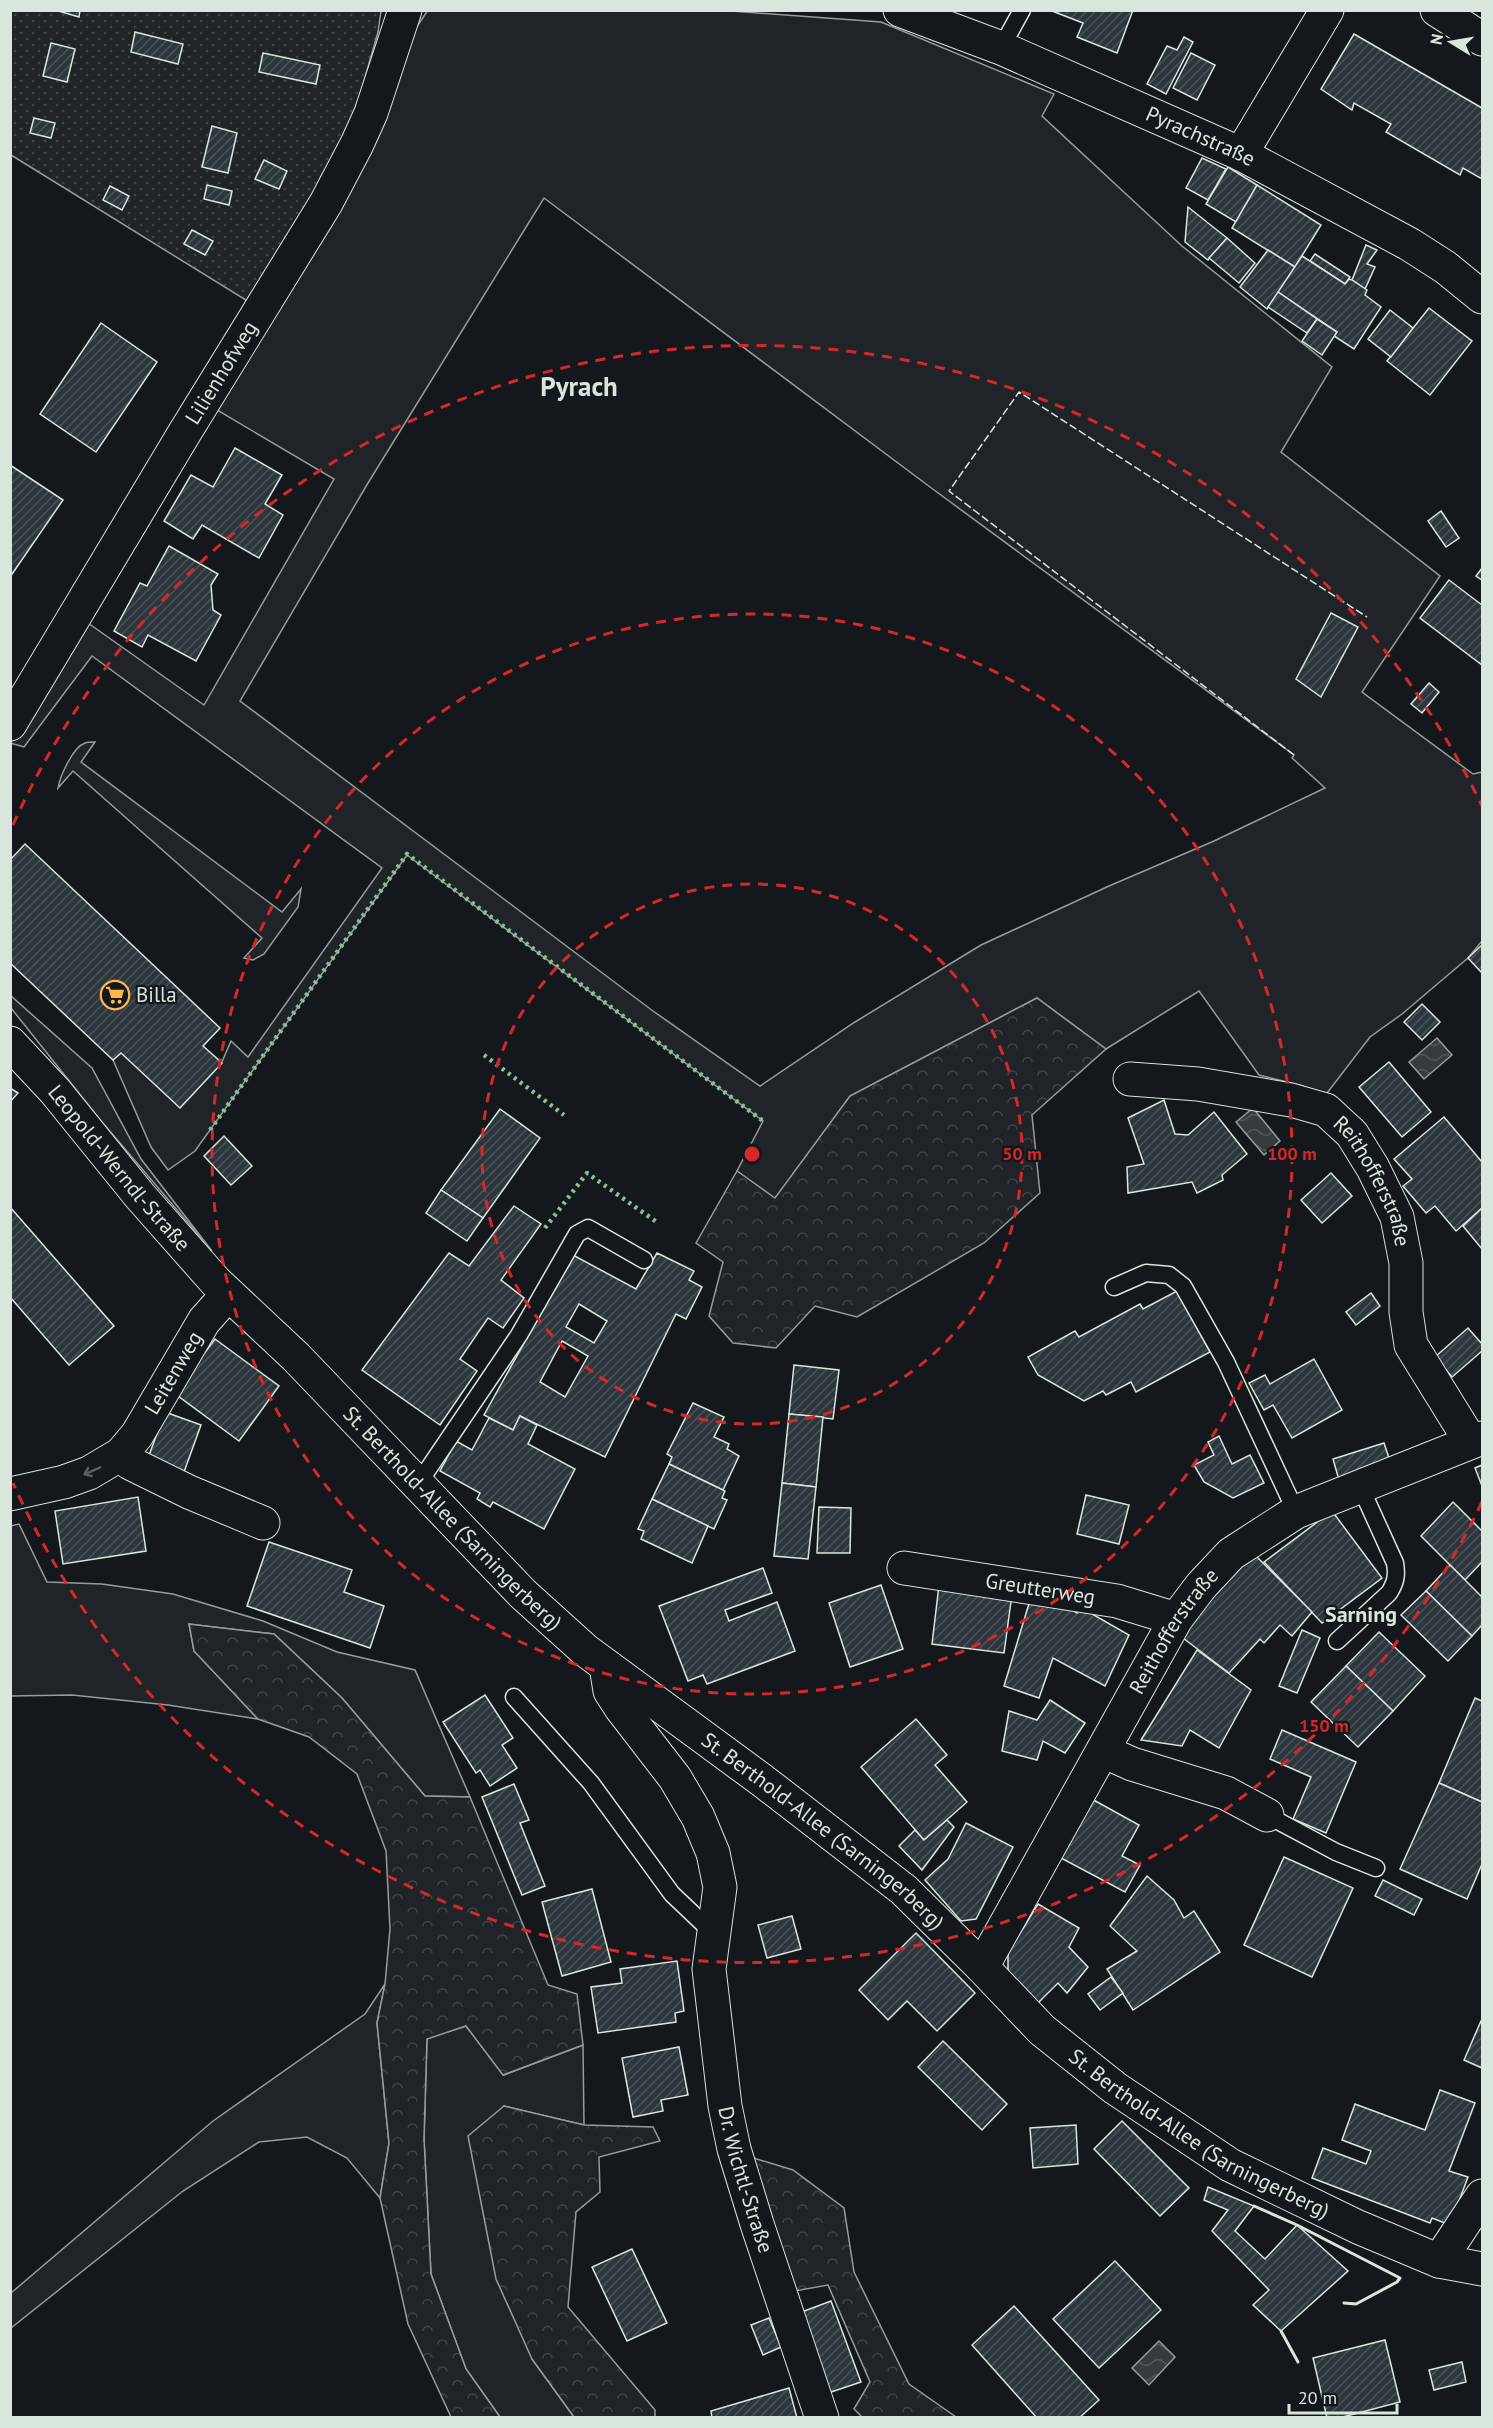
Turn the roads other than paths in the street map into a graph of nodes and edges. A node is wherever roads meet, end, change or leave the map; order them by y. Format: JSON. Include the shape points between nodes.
{"nodes":[{"id":1,"x":405,"y":10,"type":"edge"},
{"id":2,"x":900,"y":10,"type":"edge"},
{"id":3,"x":1022,"y":10,"type":"edge"},
{"id":4,"x":1327,"y":10,"type":"edge"},
{"id":5,"x":1437,"y":10,"type":"edge"},
{"id":6,"x":1482,"y":39,"type":"edge"},
{"id":7,"x":1001,"y":48,"type":"junction"},
{"id":8,"x":1241,"y":154,"type":"junction"},
{"id":9,"x":1482,"y":297,"type":"edge"},
{"id":10,"x":10,"y":724,"type":"edge"},
{"id":11,"x":10,"y":1043,"type":"edge"},
{"id":12,"x":1130,"y":1079,"type":"dead end"},
{"id":13,"x":644,"y":1260,"type":"dead end"},
{"id":14,"x":1114,"y":1287,"type":"dead end"},
{"id":15,"x":228,"y":1294,"type":"junction"},
{"id":16,"x":1477,"y":1440,"type":"edge"},
{"id":17,"x":121,"y":1454,"type":"junction"},
{"id":18,"x":418,"y":1484,"type":"junction"},
{"id":19,"x":1360,"y":1486,"type":"junction"},
{"id":20,"x":10,"y":1494,"type":"edge"},
{"id":21,"x":1296,"y":1512,"type":"junction"},
{"id":22,"x":263,"y":1523,"type":"dead end"},
{"id":23,"x":904,"y":1568,"type":"dead end"},
{"id":24,"x":1176,"y":1619,"type":"junction"},
{"id":25,"x":1337,"y":1641,"type":"dead end"},
{"id":26,"x":606,"y":1665,"type":"junction"},
{"id":27,"x":514,"y":1697,"type":"dead end"},
{"id":28,"x":1103,"y":1751,"type":"junction"},
{"id":29,"x":1267,"y":1815,"type":"joint"},
{"id":30,"x":1376,"y":1868,"type":"dead end"},
{"id":31,"x":712,"y":1933,"type":"junction"},
{"id":32,"x":982,"y":1967,"type":"junction"},
{"id":33,"x":1482,"y":2196,"type":"edge"},
{"id":34,"x":1439,"y":2261,"type":"junction"},
{"id":35,"x":1482,"y":2269,"type":"edge"},
{"id":36,"x":822,"y":2418,"type":"edge"}],
"edges":[{"from":1,"to":10,"type":"street","name":"Lilienhofweg","via":[[371,113],[326,203]]},
{"from":2,"to":7,"type":"street","name":"Pyrachstraße"},
{"from":3,"to":7,"type":"lane"},
{"from":4,"to":8,"type":"street"},
{"from":5,"to":6,"type":"street"},
{"from":7,"to":8,"type":"street","name":"Pyrachstraße"},
{"from":8,"to":9,"type":"street","name":"Pyrachstraße","via":[[1409,244]]},
{"from":11,"to":15,"type":"street","name":"Leopold-Werndl-Straße"},
{"from":12,"to":16,"type":"street","name":"Reithofferstraße","via":[[1198,1084],[1291,1100],[1326,1110],[1352,1134],[1397,1216],[1406,1263],[1411,1345]]},
{"from":13,"to":18,"type":"lane","via":[[588,1228],[577,1234],[519,1335]]},
{"from":14,"to":21,"type":"lane","via":[[1146,1274],[1169,1275],[1183,1286],[1226,1362]]},
{"from":15,"to":17,"type":"street","name":"Leitenweg","via":[[204,1321],[137,1435]]},
{"from":15,"to":18,"type":"street","name":"St. Berthold-Allee (Sarningerberg)","via":[[296,1357]]},
{"from":16,"to":19,"type":"street","name":"Reithofferstraße"},
{"from":17,"to":20,"type":"street","name":"Leitenweg","one_way":true,"via":[[89,1473]]},
{"from":17,"to":22,"type":"street","via":[[130,1463],[189,1492]]},
{"from":18,"to":26,"type":"street","name":"St. Berthold-Allee (Sarningerberg)","via":[[556,1626]]},
{"from":19,"to":21,"type":"street","name":"Reithofferstraße"},
{"from":19,"to":25,"type":"lane","via":[[1397,1574],[1389,1593]]},
{"from":21,"to":24,"type":"street","name":"Reithofferstraße","via":[[1231,1554]]},
{"from":23,"to":24,"type":"street","name":"Greutterweg","via":[[1117,1601]]},
{"from":24,"to":28,"type":"street","name":"Reithofferstraße"},
{"from":26,"to":31,"type":"street","name":"Dr. Wichtl-Straße","via":[[610,1691],[675,1778],[713,1853],[720,1887]]},
{"from":26,"to":32,"type":"street","name":"St. Berthold-Allee (Sarningerberg)","via":[[904,1890]]},
{"from":27,"to":31,"type":"lane","via":[[591,1784],[672,1894]]},
{"from":28,"to":29,"type":"street","via":[[1226,1793]]},
{"from":28,"to":32,"type":"street","name":"Reithofferstraße"},
{"from":29,"to":30,"type":"lane","via":[[1336,1852]]},
{"from":31,"to":36,"type":"street","name":"Dr. Wichtl-Straße","via":[[709,1969],[734,2149]]},
{"from":32,"to":34,"type":"street","name":"St. Berthold-Allee (Sarningerberg)","via":[[1042,2030],[1115,2088],[1230,2165]]},
{"from":33,"to":34,"type":"street"},
{"from":34,"to":35,"type":"street","name":"St. Berthold-Allee (Sarningerberg)"}]}
